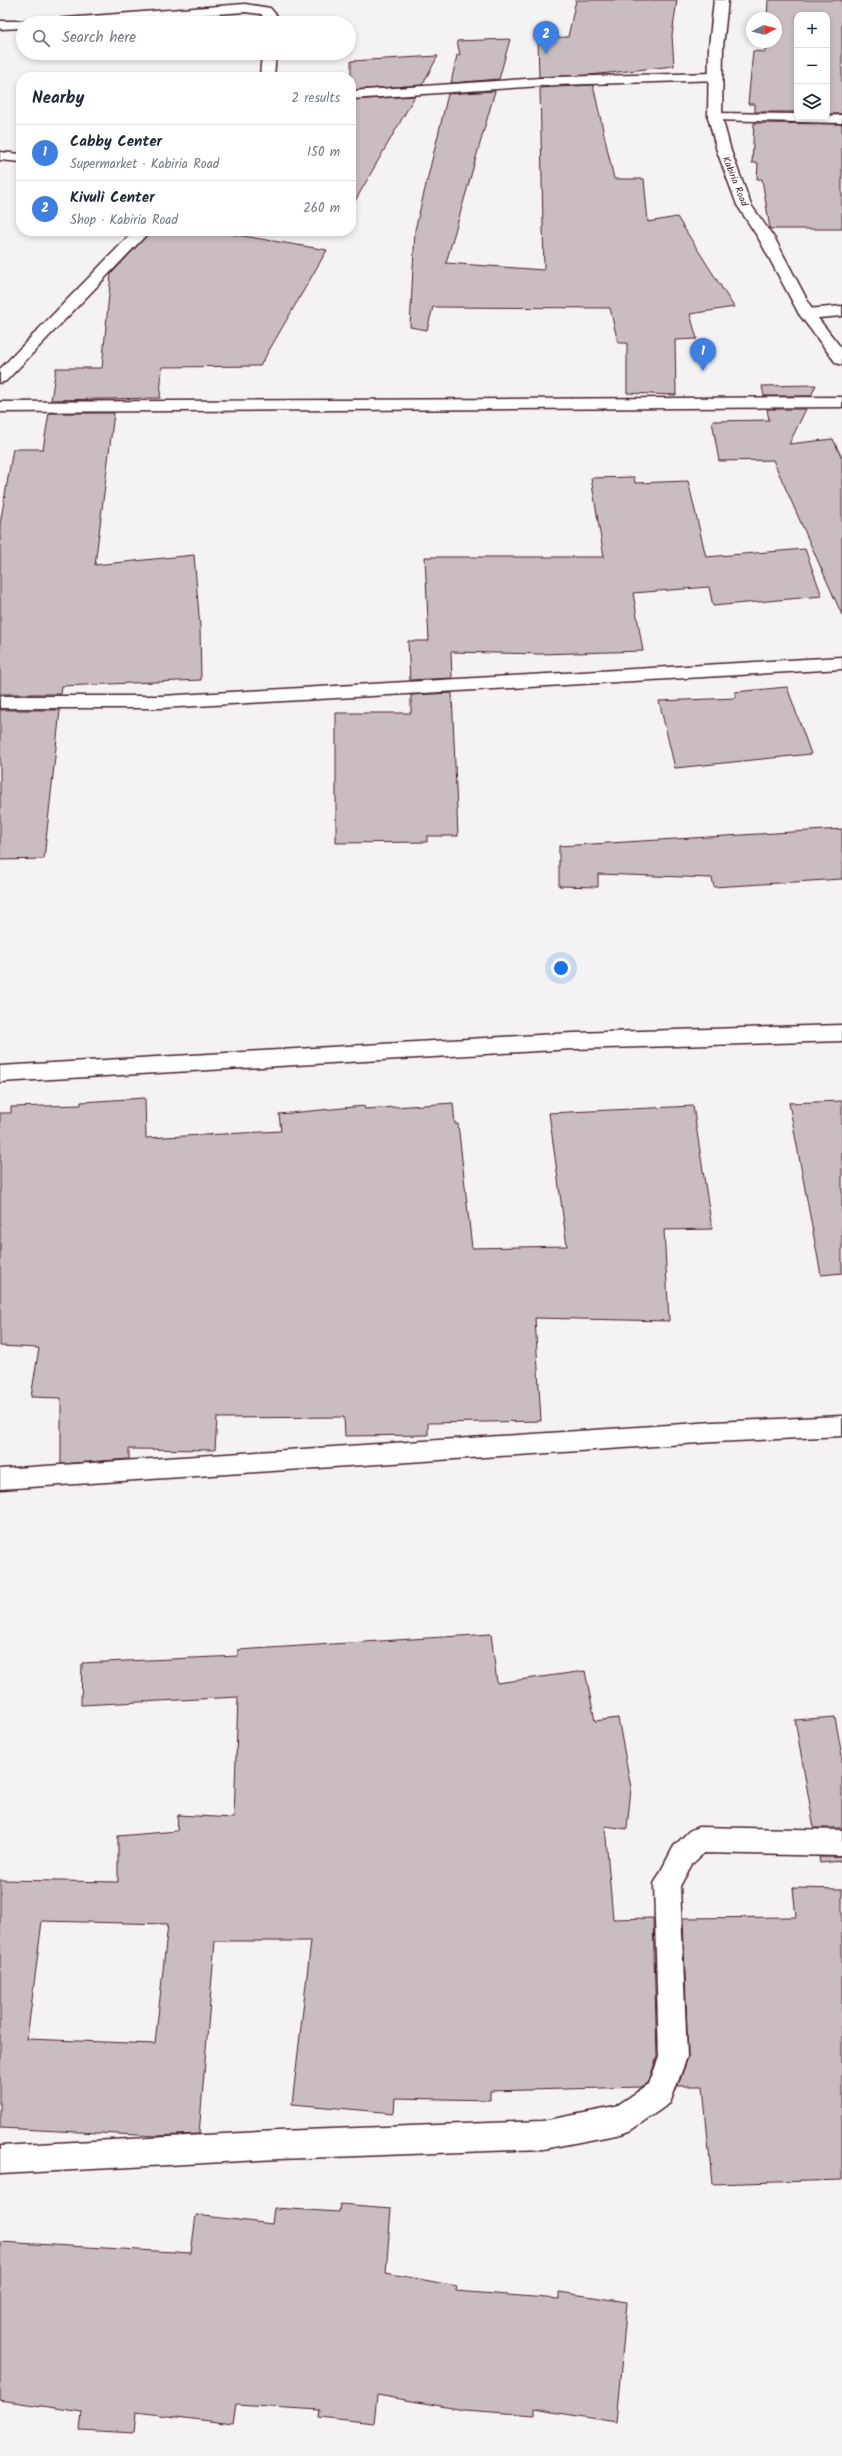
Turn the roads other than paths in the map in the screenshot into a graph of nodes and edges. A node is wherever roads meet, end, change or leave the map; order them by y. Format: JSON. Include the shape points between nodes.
{"nodes":[{"id":1,"x":721,"y":0,"type":"edge"},
{"id":2,"x":131,"y":16,"type":"edge"},
{"id":3,"x":270,"y":16,"type":"edge"},
{"id":4,"x":0,"y":24,"type":"edge"},
{"id":5,"x":16,"y":24,"type":"edge"},
{"id":6,"x":269,"y":60,"type":"edge"},
{"id":7,"x":268,"y":72,"type":"edge"},
{"id":8,"x":715,"y":77,"type":"junction"},
{"id":9,"x":356,"y":95,"type":"edge"},
{"id":10,"x":715,"y":117,"type":"junction"},
{"id":11,"x":842,"y":119,"type":"edge"},
{"id":12,"x":0,"y":156,"type":"edge"},
{"id":13,"x":16,"y":158,"type":"edge"},
{"id":14,"x":137,"y":236,"type":"edge"},
{"id":15,"x":842,"y":312,"type":"edge"},
{"id":16,"x":807,"y":314,"type":"junction"},
{"id":17,"x":842,"y":360,"type":"edge"},
{"id":18,"x":0,"y":378,"type":"edge"},
{"id":19,"x":842,"y":402,"type":"edge"},
{"id":20,"x":0,"y":407,"type":"edge"},
{"id":21,"x":842,"y":663,"type":"edge"},
{"id":22,"x":0,"y":702,"type":"edge"},
{"id":23,"x":842,"y":1032,"type":"edge"},
{"id":24,"x":0,"y":1074,"type":"edge"},
{"id":25,"x":842,"y":1426,"type":"edge"},
{"id":26,"x":0,"y":1480,"type":"edge"},
{"id":27,"x":842,"y":1843,"type":"edge"},
{"id":28,"x":0,"y":2160,"type":"edge"}],
"edges":[{"from":1,"to":8,"type":"street","name":"Kabiria Road"},
{"from":2,"to":3,"type":"street","via":[[244,8],[265,11]]},
{"from":4,"to":5,"type":"street"},
{"from":6,"to":7,"type":"street"},
{"from":8,"to":9,"type":"street","via":[[556,81]]},
{"from":8,"to":10,"type":"street","name":"Kabiria Road"},
{"from":10,"to":11,"type":"street"},
{"from":10,"to":16,"type":"street","name":"Kabiria Road","via":[[724,151],[744,205],[767,239]]},
{"from":12,"to":13,"type":"street"},
{"from":14,"to":18,"type":"street"},
{"from":15,"to":16,"type":"street"},
{"from":16,"to":17,"type":"street","name":"Kabiria Road"},
{"from":19,"to":20,"type":"street"},
{"from":21,"to":22,"type":"street","via":[[161,702]]},
{"from":23,"to":24,"type":"street","via":[[573,1041]]},
{"from":25,"to":26,"type":"street","via":[[714,1432]]},
{"from":27,"to":28,"type":"street","via":[[698,1840],[683,1855],[667,1884],[672,2058],[660,2093],[621,2120],[543,2135]]}]}
